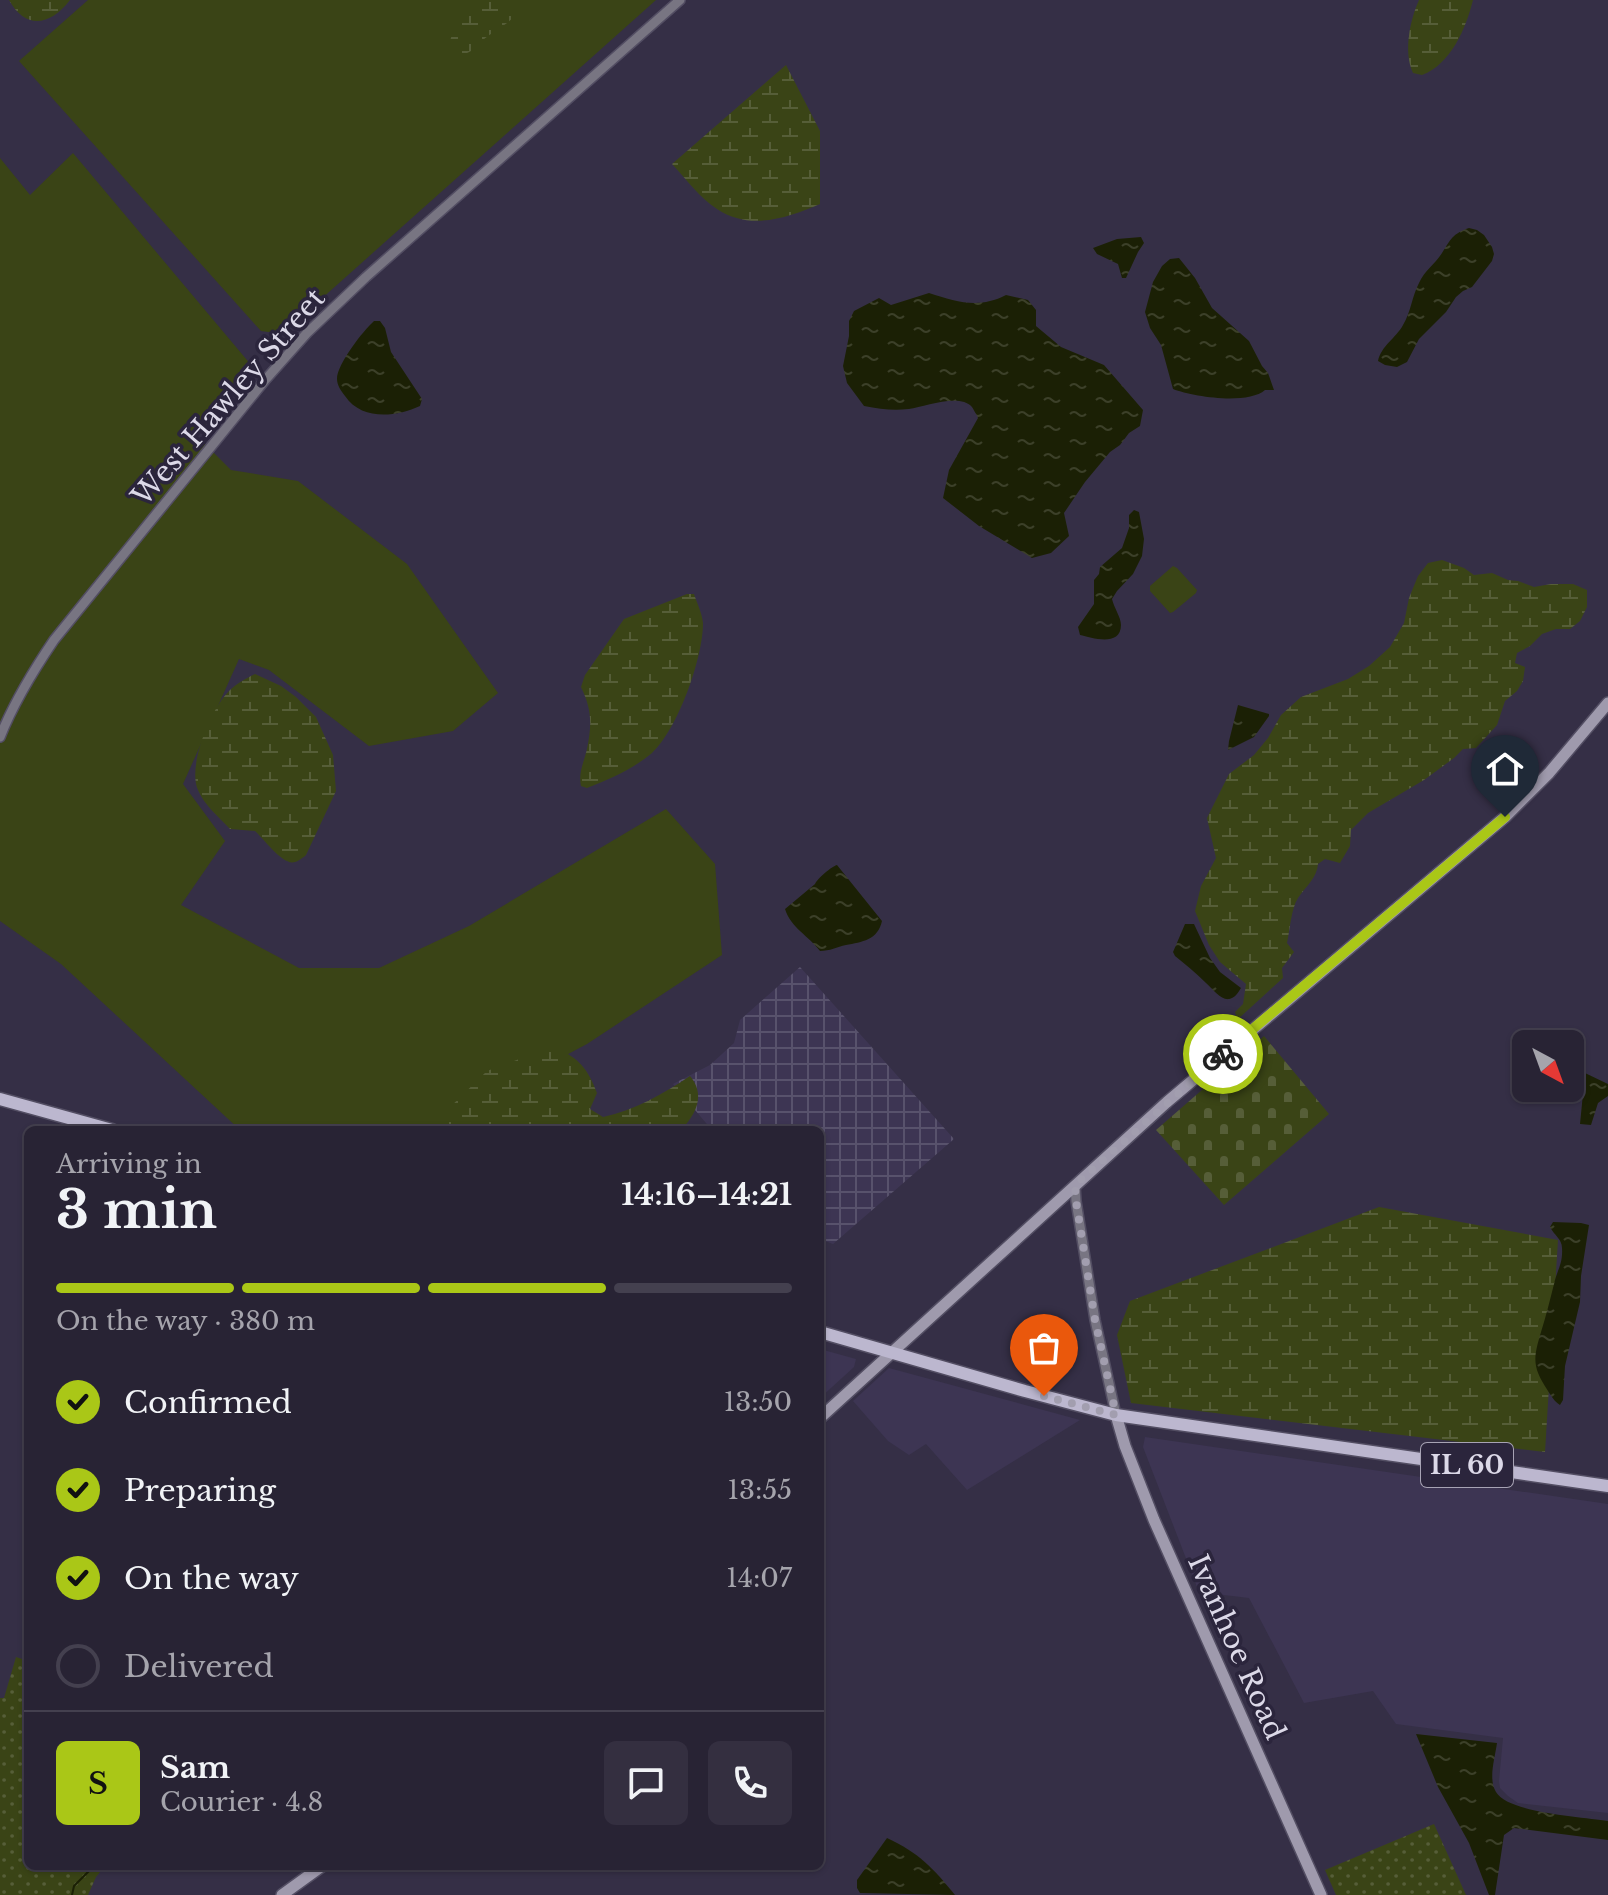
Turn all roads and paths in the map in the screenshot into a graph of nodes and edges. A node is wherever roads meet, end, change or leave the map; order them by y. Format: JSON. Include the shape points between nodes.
{"nodes":[{"id":1,"x":680,"y":0,"type":"edge"},
{"id":2,"x":1608,"y":703,"type":"edge"},
{"id":3,"x":0,"y":737,"type":"edge"},
{"id":4,"x":0,"y":1099,"type":"edge"},
{"id":5,"x":98,"y":1126,"type":"edge"},
{"id":6,"x":1075,"y":1185,"type":"junction"},
{"id":7,"x":824,"y":1333,"type":"edge"},
{"id":8,"x":892,"y":1353,"type":"junction"},
{"id":9,"x":824,"y":1414,"type":"edge"},
{"id":10,"x":1116,"y":1415,"type":"junction"},
{"id":11,"x":1608,"y":1486,"type":"edge"},
{"id":12,"x":316,"y":1870,"type":"edge"},
{"id":13,"x":282,"y":1895,"type":"edge"},
{"id":14,"x":1321,"y":1895,"type":"edge"}],
"edges":[{"from":1,"to":3,"type":"street","name":"West Hawley Street","via":[[307,333],[54,640]]},
{"from":2,"to":6,"type":"main road","via":[[1505,817]]},
{"from":4,"to":5,"type":"main road"},
{"from":6,"to":8,"type":"main road"},
{"from":6,"to":10,"type":"street","via":[[1095,1320]]},
{"from":7,"to":8,"type":"main road","number":"IL 60"},
{"from":8,"to":9,"type":"main road"},
{"from":8,"to":10,"type":"main road","number":"IL 60"},
{"from":10,"to":11,"type":"main road","number":"IL 60"},
{"from":10,"to":14,"type":"main road","name":"Ivanhoe Road","via":[[1153,1517]]},
{"from":12,"to":13,"type":"main road"}]}
